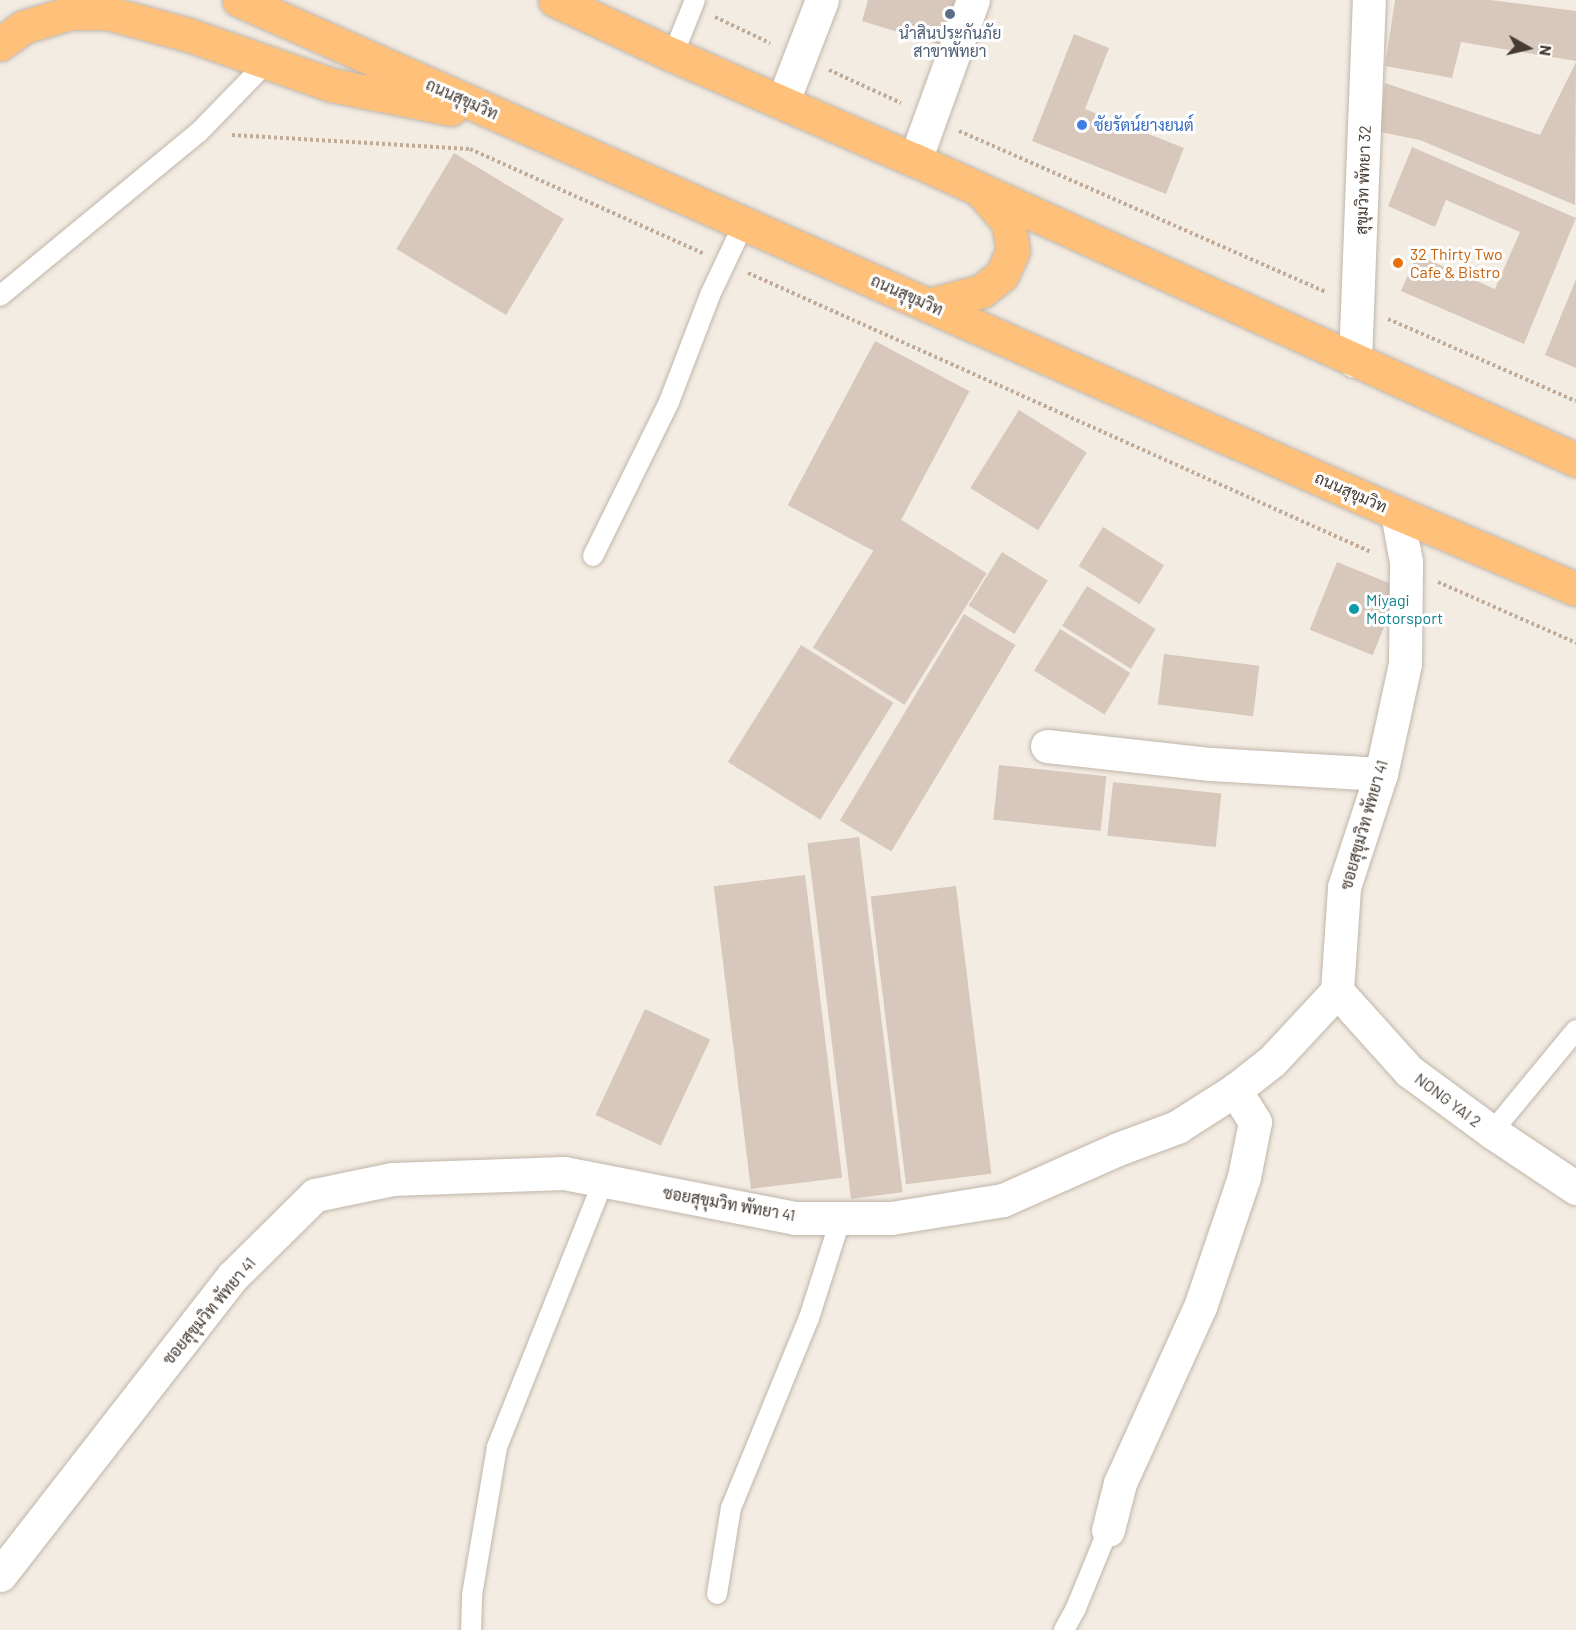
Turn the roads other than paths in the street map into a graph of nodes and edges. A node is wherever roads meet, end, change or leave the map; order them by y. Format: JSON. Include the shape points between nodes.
{"nodes":[{"id":1,"x":239,"y":0,"type":"edge"},
{"id":2,"x":555,"y":0,"type":"edge"},
{"id":3,"x":822,"y":0,"type":"edge"},
{"id":4,"x":973,"y":0,"type":"edge"},
{"id":5,"x":1369,"y":0,"type":"edge"},
{"id":6,"x":694,"y":3,"type":"edge"},
{"id":7,"x":0,"y":44,"type":"edge"},
{"id":8,"x":674,"y":55,"type":"junction"},
{"id":9,"x":267,"y":62,"type":"junction"},
{"id":10,"x":783,"y":101,"type":"junction"},
{"id":11,"x":512,"y":121,"type":"junction"},
{"id":12,"x":915,"y":160,"type":"junction"},
{"id":13,"x":980,"y":189,"type":"junction"},
{"id":14,"x":744,"y":223,"type":"junction"},
{"id":15,"x":0,"y":296,"type":"edge"},
{"id":16,"x":930,"y":305,"type":"junction"},
{"id":17,"x":1355,"y":361,"type":"junction"},
{"id":18,"x":1576,"y":460,"type":"edge"},
{"id":19,"x":1397,"y":513,"type":"junction"},
{"id":20,"x":593,"y":556,"type":"dead end"},
{"id":21,"x":1576,"y":589,"type":"edge"},
{"id":22,"x":1047,"y":747,"type":"dead end"},
{"id":23,"x":1381,"y":774,"type":"junction"},
{"id":24,"x":1337,"y":991,"type":"junction"},
{"id":25,"x":1576,"y":1030,"type":"edge"},
{"id":26,"x":1235,"y":1090,"type":"junction"},
{"id":27,"x":1492,"y":1132,"type":"junction"},
{"id":28,"x":604,"y":1180,"type":"junction"},
{"id":29,"x":1576,"y":1188,"type":"edge"},
{"id":30,"x":842,"y":1218,"type":"junction"},
{"id":31,"x":1108,"y":1530,"type":"joint"},
{"id":32,"x":0,"y":1575,"type":"edge"},
{"id":33,"x":717,"y":1594,"type":"dead end"},
{"id":34,"x":471,"y":1630,"type":"edge"},
{"id":35,"x":1064,"y":1630,"type":"edge"}],
"edges":[{"from":1,"to":11,"type":"highway","name":"ถนนสุขุมวิท"},
{"from":2,"to":8,"type":"highway"},
{"from":3,"to":10,"type":"street"},
{"from":4,"to":12,"type":"street"},
{"from":5,"to":17,"type":"street","name":"สุขุมวิท พัทยา 32"},
{"from":6,"to":8,"type":"lane"},
{"from":7,"to":9,"type":"highway","via":[[23,27],[70,13],[108,13]]},
{"from":8,"to":10,"type":"highway"},
{"from":9,"to":11,"type":"highway","via":[[332,85]]},
{"from":9,"to":15,"type":"lane","via":[[198,133]]},
{"from":10,"to":12,"type":"highway"},
{"from":11,"to":14,"type":"highway","name":"ถนนสุขุมวิท"},
{"from":12,"to":13,"type":"highway"},
{"from":13,"to":16,"type":"highway","via":[[1008,222],[1013,250],[1002,275],[982,291]]},
{"from":13,"to":17,"type":"highway"},
{"from":14,"to":16,"type":"highway","name":"ถนนสุขุมวิท"},
{"from":14,"to":20,"type":"lane","via":[[710,296],[669,402]]},
{"from":16,"to":19,"type":"highway","name":"ถนนสุขุมวิท"},
{"from":17,"to":18,"type":"highway"},
{"from":19,"to":21,"type":"highway","name":"ถนนสุขุมวิท"},
{"from":19,"to":23,"type":"street","name":"ซอยสุขุมวิท พัทยา 41","via":[[1405,567],[1406,664]]},
{"from":22,"to":23,"type":"street","via":[[1212,764]]},
{"from":23,"to":24,"type":"street","name":"ซอยสุขุมวิท พัทยา 41","via":[[1344,887]]},
{"from":24,"to":26,"type":"street","name":"ซอยสุขุมวิท พัทยา 41","via":[[1272,1061]]},
{"from":24,"to":27,"type":"street","name":"NONG YAI 2","via":[[1409,1071]]},
{"from":25,"to":27,"type":"lane"},
{"from":26,"to":30,"type":"street","name":"ซอยสุขุมวิท พัทยา 41","via":[[1177,1127],[1003,1200],[891,1218]]},
{"from":26,"to":31,"type":"street","via":[[1256,1122],[1244,1177],[1200,1307],[1120,1483]]},
{"from":27,"to":29,"type":"street","name":"NONG YAI 2"},
{"from":28,"to":30,"type":"street","name":"ซอยสุขุมวิท พัทยา 41","via":[[795,1218]]},
{"from":28,"to":32,"type":"street","name":"ซอยสุขุมวิท พัทยา 41","via":[[564,1173],[392,1179],[315,1195],[232,1277]]},
{"from":28,"to":34,"type":"lane","via":[[496,1447],[472,1595]]},
{"from":30,"to":33,"type":"lane","via":[[809,1318],[731,1508]]},
{"from":31,"to":35,"type":"lane"}]}
